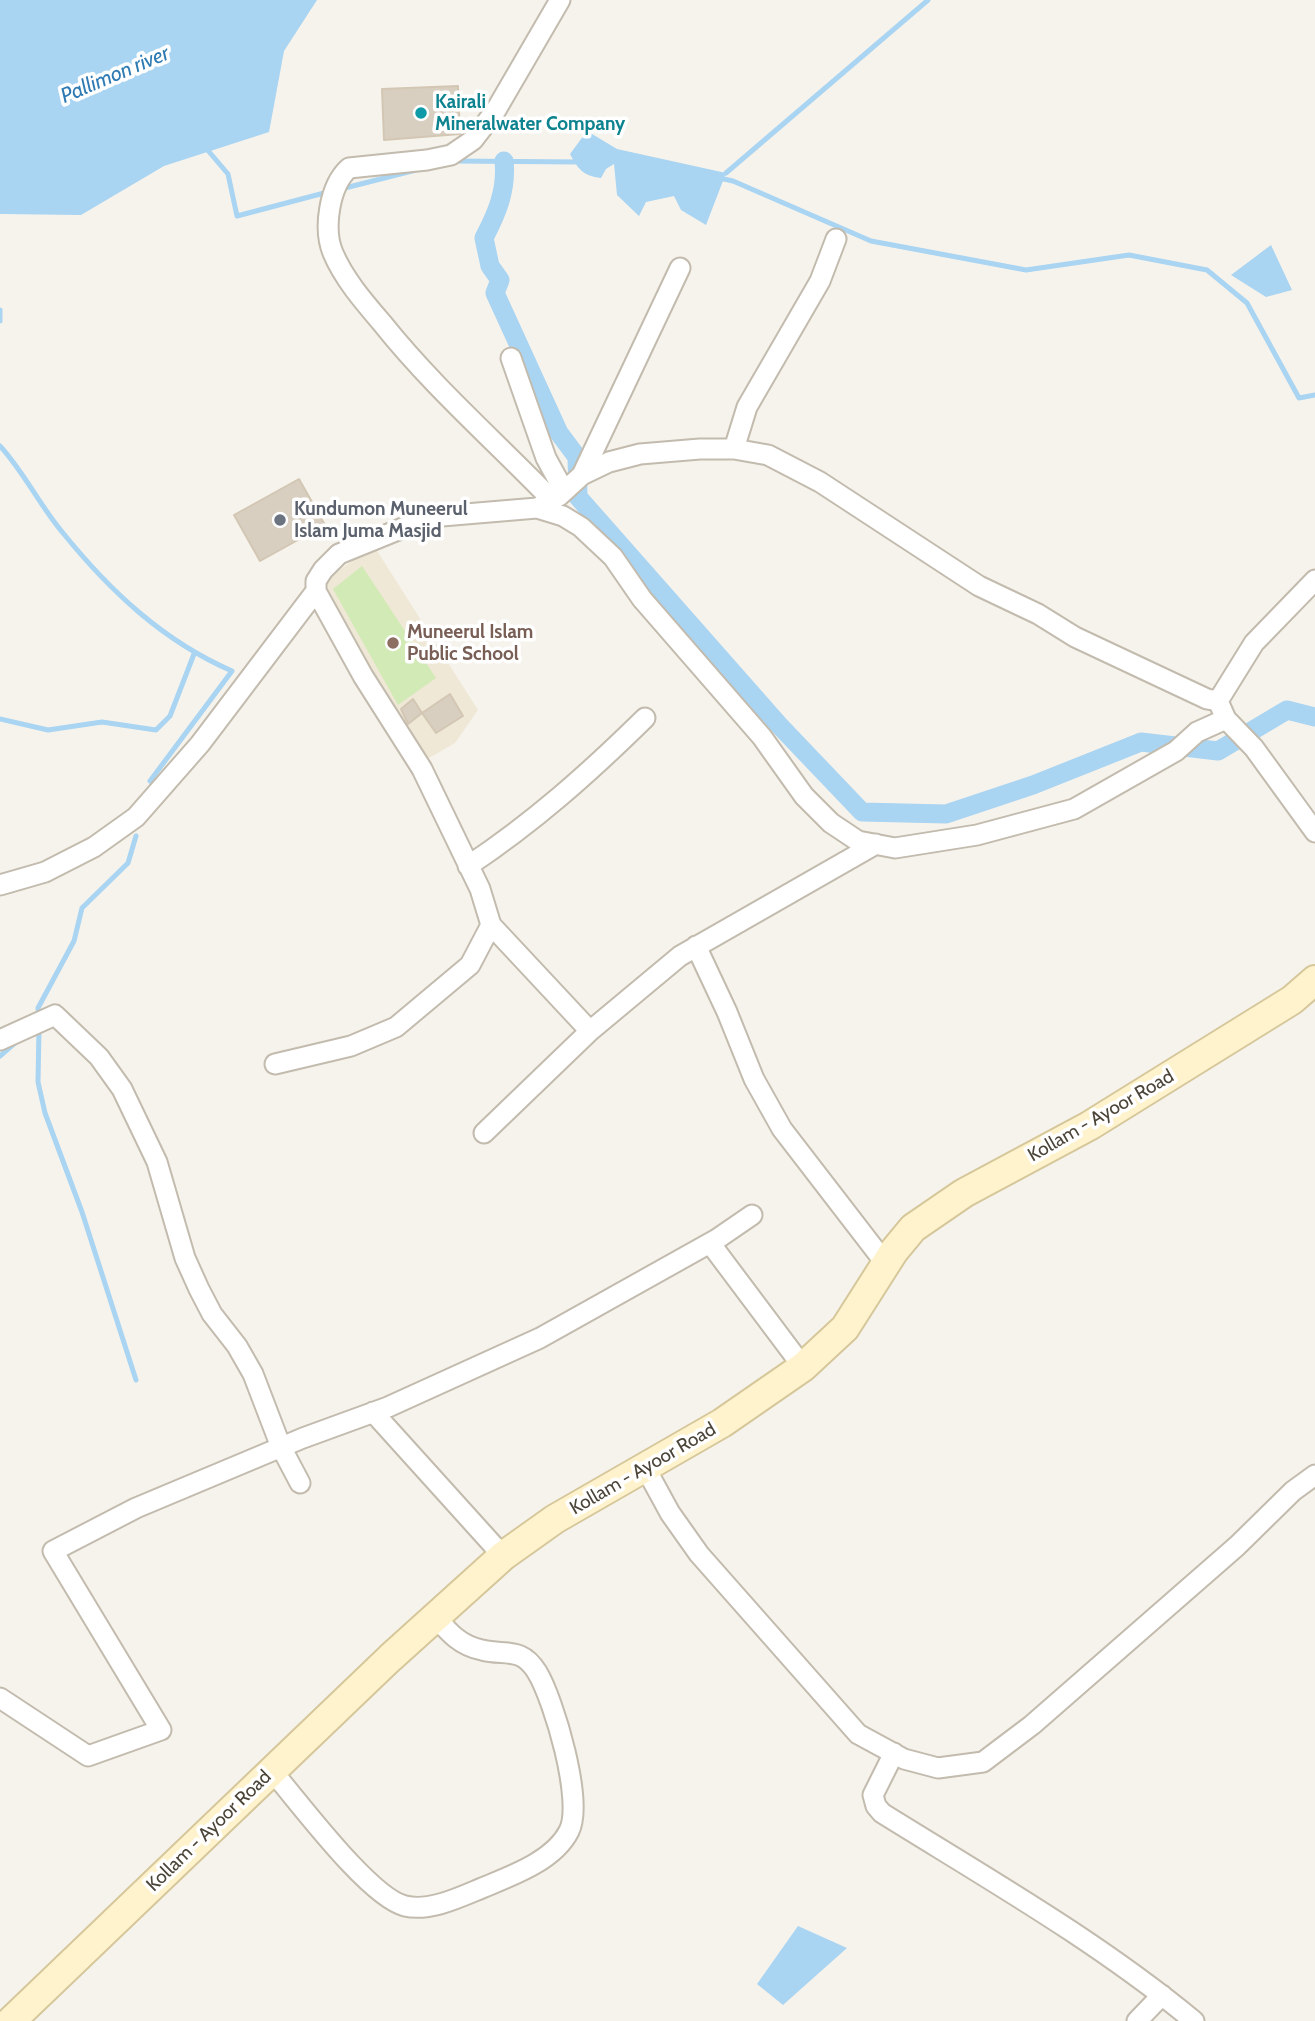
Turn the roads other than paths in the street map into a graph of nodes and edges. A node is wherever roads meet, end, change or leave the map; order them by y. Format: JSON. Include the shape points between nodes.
{"nodes":[{"id":1,"x":561,"y":0,"type":"edge"},
{"id":2,"x":836,"y":239,"type":"dead end"},
{"id":3,"x":680,"y":268,"type":"dead end"},
{"id":4,"x":510,"y":358,"type":"dead end"},
{"id":5,"x":734,"y":449,"type":"junction"},
{"id":6,"x":564,"y":489,"type":"junction"},
{"id":7,"x":1315,"y":580,"type":"edge"},
{"id":8,"x":316,"y":591,"type":"junction"},
{"id":9,"x":1222,"y":710,"type":"junction"},
{"id":10,"x":645,"y":718,"type":"dead end"},
{"id":11,"x":1315,"y":832,"type":"edge"},
{"id":12,"x":876,"y":844,"type":"junction"},
{"id":13,"x":468,"y":866,"type":"junction"},
{"id":14,"x":0,"y":885,"type":"edge"},
{"id":15,"x":491,"y":925,"type":"junction"},
{"id":16,"x":696,"y":946,"type":"junction"},
{"id":17,"x":1315,"y":980,"type":"edge"},
{"id":18,"x":590,"y":1031,"type":"junction"},
{"id":19,"x":0,"y":1040,"type":"edge"},
{"id":20,"x":275,"y":1064,"type":"dead end"},
{"id":21,"x":484,"y":1133,"type":"dead end"},
{"id":22,"x":752,"y":1215,"type":"dead end"},
{"id":23,"x":710,"y":1243,"type":"junction"},
{"id":24,"x":886,"y":1264,"type":"junction"},
{"id":25,"x":803,"y":1367,"type":"junction"},
{"id":26,"x":373,"y":1412,"type":"junction"},
{"id":27,"x":281,"y":1447,"type":"junction"},
{"id":28,"x":646,"y":1469,"type":"junction"},
{"id":29,"x":1315,"y":1475,"type":"edge"},
{"id":30,"x":300,"y":1483,"type":"dead end"},
{"id":31,"x":503,"y":1556,"type":"junction"},
{"id":32,"x":436,"y":1617,"type":"junction"},
{"id":33,"x":0,"y":1698,"type":"edge"},
{"id":34,"x":894,"y":1753,"type":"junction"},
{"id":35,"x":272,"y":1771,"type":"junction"},
{"id":36,"x":1162,"y":1995,"type":"junction"},
{"id":37,"x":12,"y":2021,"type":"edge"},
{"id":38,"x":1138,"y":2021,"type":"edge"},
{"id":39,"x":1194,"y":2021,"type":"edge"}],
"edges":[{"from":1,"to":6,"type":"street","via":[[496,110],[473,140],[451,155],[355,166],[342,178],[327,225],[333,252],[360,297],[442,390]]},
{"from":2,"to":5,"type":"street","via":[[820,281],[747,407]]},
{"from":3,"to":6,"type":"street"},
{"from":4,"to":6,"type":"street","via":[[546,458]]},
{"from":5,"to":6,"type":"street","via":[[640,454],[608,462]]},
{"from":5,"to":9,"type":"street","via":[[768,455],[794,467],[979,586]]},
{"from":6,"to":8,"type":"street","via":[[394,529],[339,554],[316,581]]},
{"from":6,"to":12,"type":"street","via":[[563,516],[613,557],[642,599],[762,737],[804,796],[831,824],[858,841]]},
{"from":7,"to":9,"type":"street","via":[[1254,643]]},
{"from":8,"to":13,"type":"street","via":[[422,769]]},
{"from":8,"to":14,"type":"street","via":[[218,723],[136,817],[70,860]]},
{"from":9,"to":11,"type":"street"},
{"from":9,"to":12,"type":"street","via":[[1182,746],[1074,809],[936,844],[895,848]]},
{"from":10,"to":13,"type":"street","via":[[528,825]]},
{"from":12,"to":16,"type":"street"},
{"from":13,"to":15,"type":"street"},
{"from":15,"to":18,"type":"street"},
{"from":15,"to":20,"type":"street","via":[[470,965],[396,1027],[351,1045]]},
{"from":16,"to":18,"type":"street"},
{"from":16,"to":24,"type":"street","via":[[754,1079],[782,1129]]},
{"from":17,"to":24,"type":"main road","name":"Kollam - Ayoor Road","via":[[1292,1000],[1089,1126],[940,1208],[913,1228]]},
{"from":18,"to":21,"type":"street"},
{"from":19,"to":27,"type":"street","via":[[55,1015],[99,1057],[122,1089],[157,1162],[184,1258],[212,1314],[253,1374]]},
{"from":22,"to":23,"type":"street"},
{"from":23,"to":25,"type":"street"},
{"from":23,"to":26,"type":"street","via":[[540,1338]]},
{"from":24,"to":25,"type":"main road","name":"Kollam - Ayoor Road","via":[[845,1328]]},
{"from":25,"to":28,"type":"main road","name":"Kollam - Ayoor Road"},
{"from":26,"to":27,"type":"street"},
{"from":26,"to":31,"type":"street"},
{"from":27,"to":30,"type":"street"},
{"from":27,"to":33,"type":"street","via":[[136,1508],[53,1551],[161,1730],[88,1756]]},
{"from":28,"to":31,"type":"main road","name":"Kollam - Ayoor Road","via":[[555,1519]]},
{"from":28,"to":34,"type":"street","via":[[699,1553],[778,1646],[858,1734]]},
{"from":29,"to":34,"type":"street","via":[[1293,1490],[1168,1608],[983,1762],[938,1768]]},
{"from":31,"to":32,"type":"main road","name":"Kollam - Ayoor Road"},
{"from":32,"to":35,"type":"main road","name":"Kollam - Ayoor Road"},
{"from":32,"to":35,"type":"street","via":[[461,1643],[484,1651],[507,1650],[524,1658],[537,1672],[564,1749],[573,1801],[570,1830],[551,1854],[445,1903],[406,1906],[385,1896],[351,1863]]},
{"from":34,"to":36,"type":"street","via":[[873,1795],[882,1813],[1023,1898]]},
{"from":35,"to":37,"type":"main road","name":"Kollam - Ayoor Road"},
{"from":36,"to":38,"type":"street"},
{"from":36,"to":39,"type":"street"}]}
